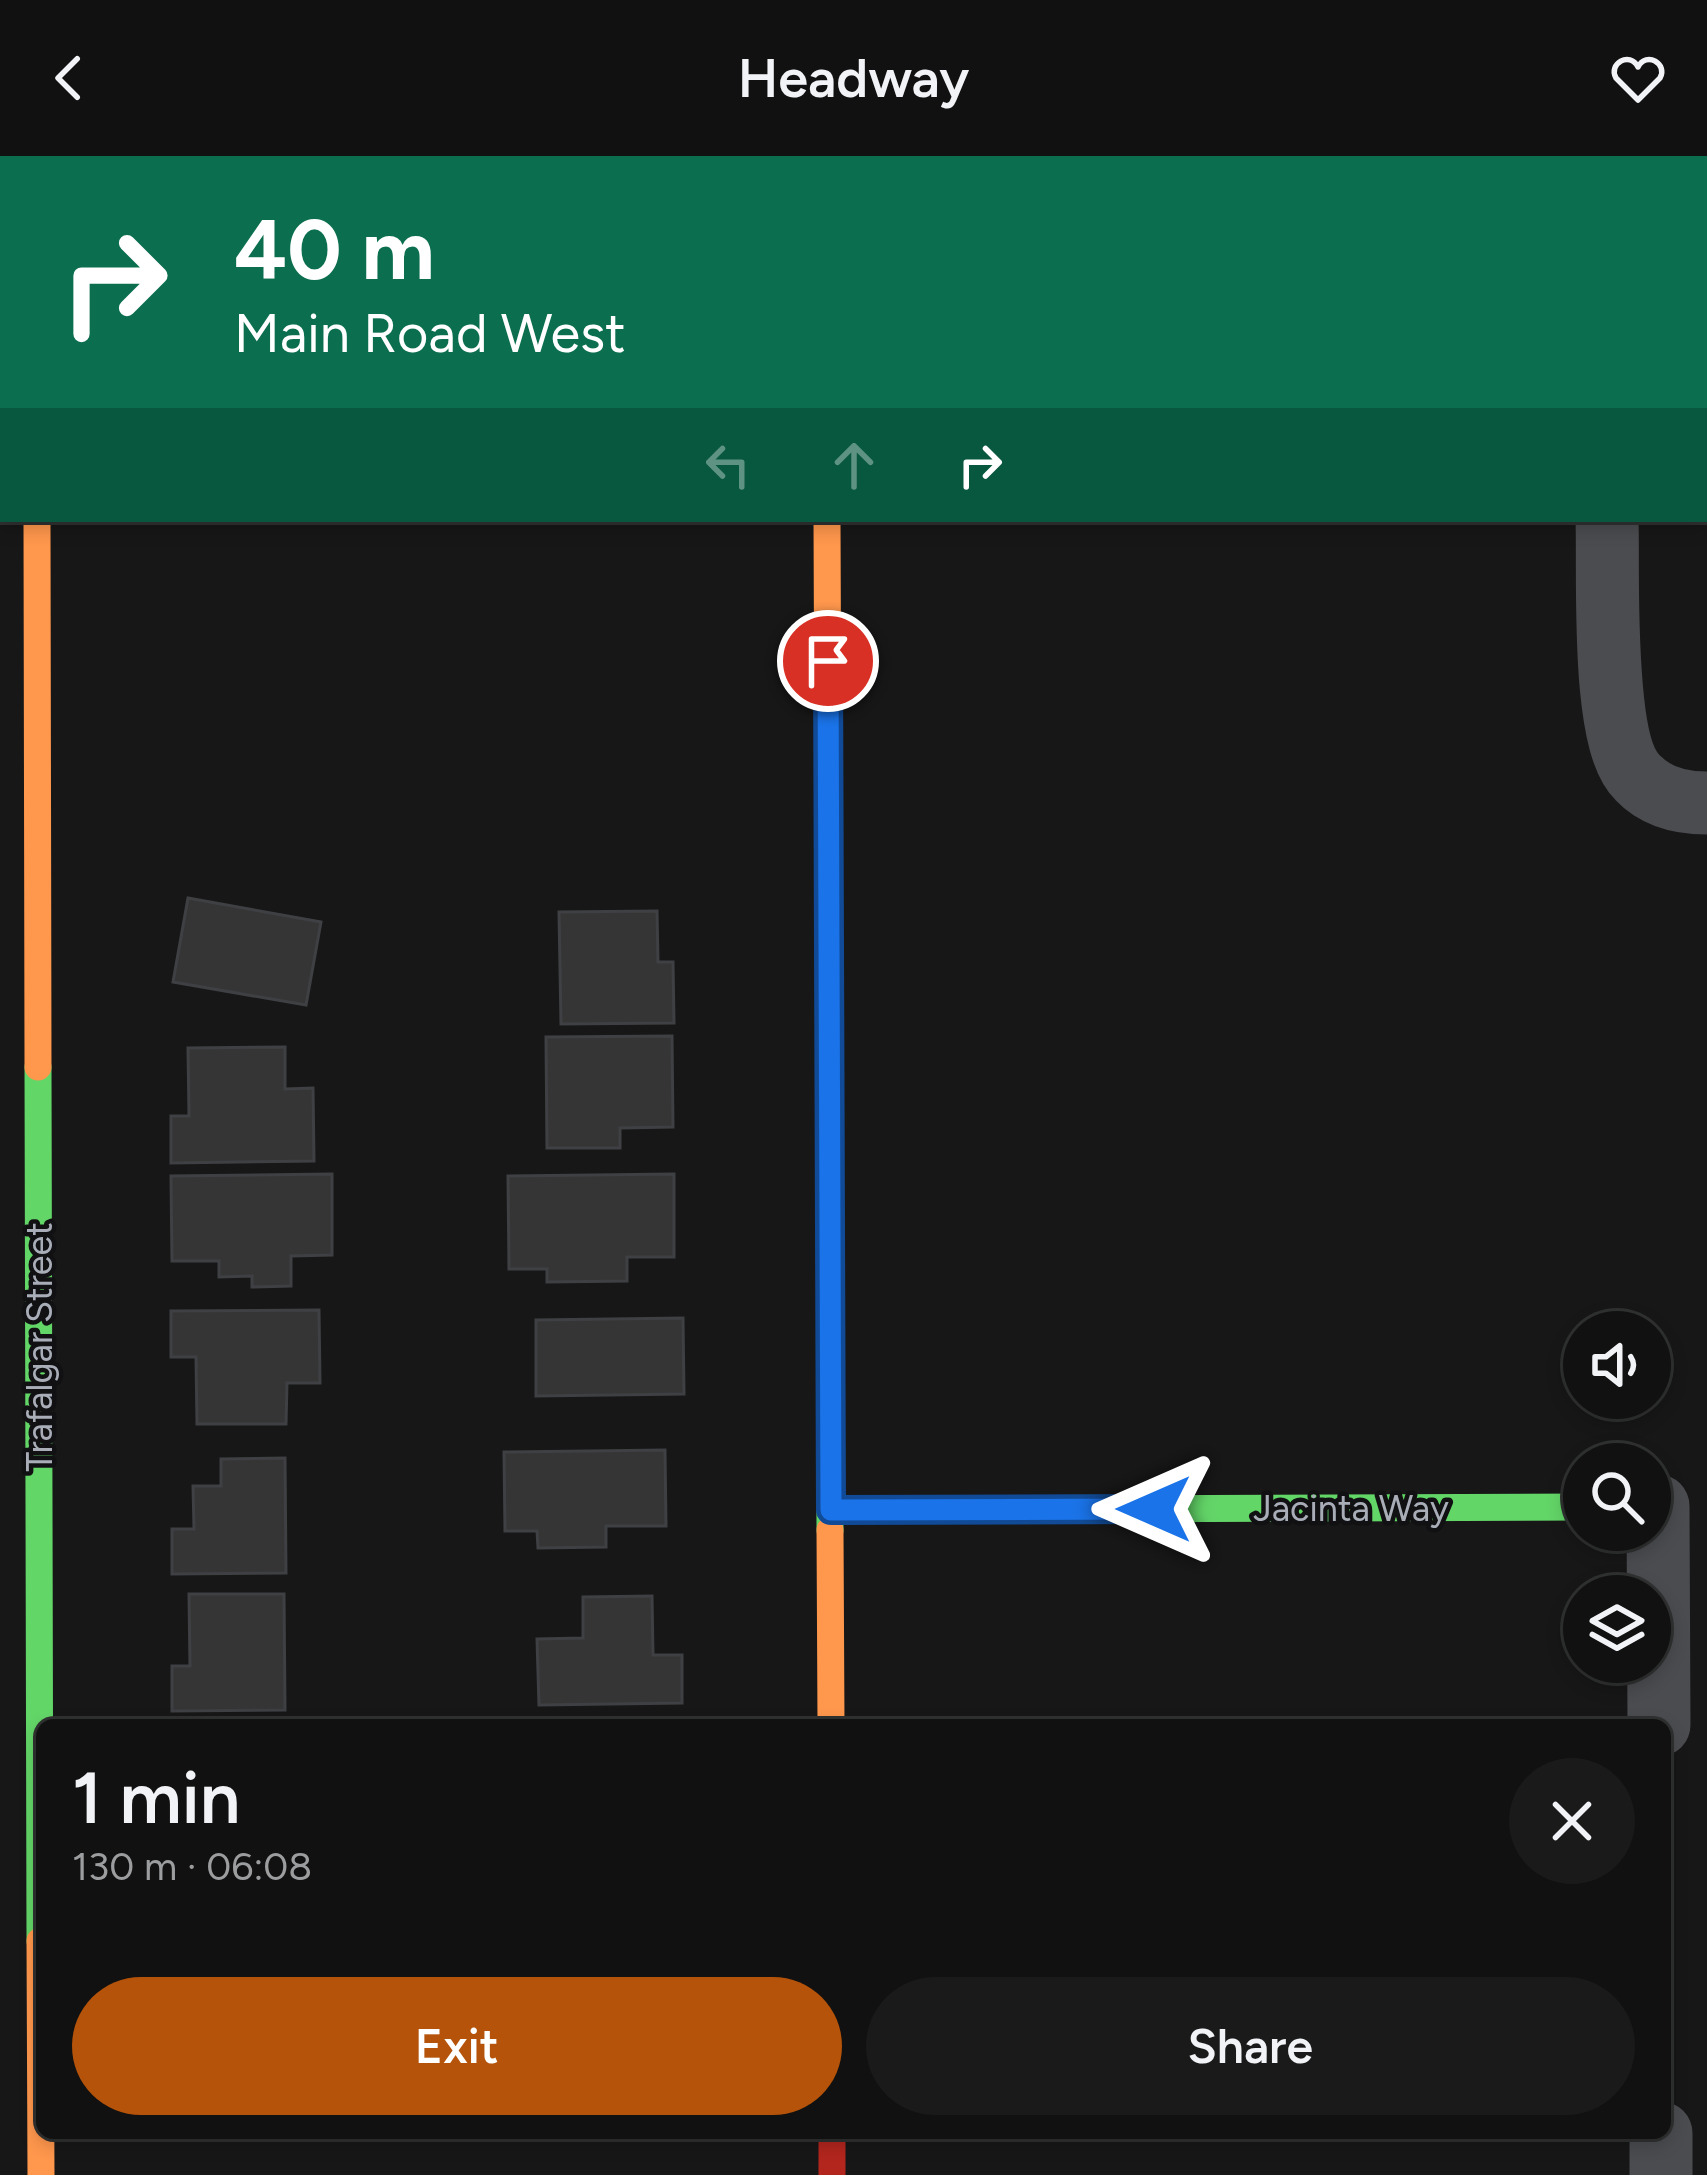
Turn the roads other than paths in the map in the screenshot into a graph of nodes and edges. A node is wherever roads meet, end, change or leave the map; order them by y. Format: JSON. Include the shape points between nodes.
{"nodes":[{"id":1,"x":37,"y":522,"type":"edge"},
{"id":2,"x":827,"y":522,"type":"edge"},
{"id":3,"x":1607,"y":522,"type":"edge"},
{"id":4,"x":1707,"y":803,"type":"edge"},
{"id":5,"x":1563,"y":1507,"type":"edge"},
{"id":6,"x":1672,"y":1507,"type":"edge"},
{"id":7,"x":831,"y":1510,"type":"junction"},
{"id":8,"x":831,"y":1719,"type":"edge"},
{"id":9,"x":1659,"y":1719,"type":"edge"},
{"id":10,"x":20,"y":1725,"type":"edge"},
{"id":11,"x":36,"y":2068,"type":"edge"},
{"id":12,"x":39,"y":2139,"type":"edge"},
{"id":13,"x":832,"y":2139,"type":"edge"},
{"id":14,"x":1661,"y":2139,"type":"edge"},
{"id":15,"x":41,"y":2175,"type":"edge"},
{"id":16,"x":832,"y":2175,"type":"edge"},
{"id":17,"x":1661,"y":2175,"type":"edge"}],
"edges":[{"from":1,"to":10,"type":"street","name":"Trafalgar Street"},
{"from":2,"to":7,"type":"street"},
{"from":3,"to":4,"type":"street","via":[[1612,698],[1623,755],[1657,794]]},
{"from":5,"to":7,"type":"street","name":"Jacinta Way"},
{"from":6,"to":9,"type":"street"},
{"from":7,"to":8,"type":"street"},
{"from":10,"to":11,"type":"street","name":"Trafalgar Street"},
{"from":12,"to":15,"type":"street","name":"Trafalgar Street"},
{"from":13,"to":16,"type":"street"},
{"from":14,"to":17,"type":"street"}]}
